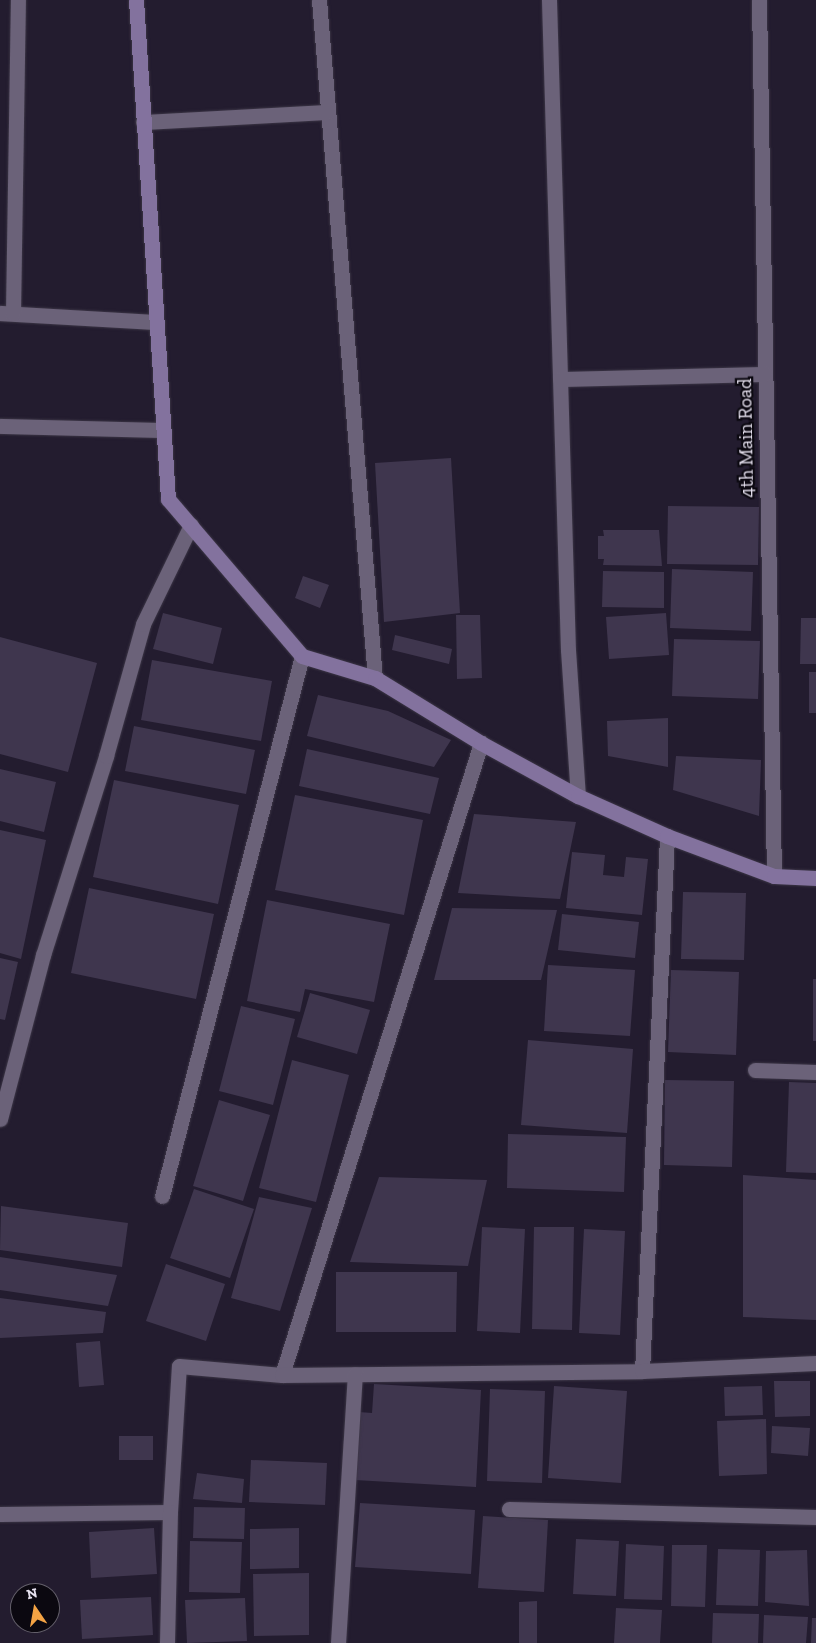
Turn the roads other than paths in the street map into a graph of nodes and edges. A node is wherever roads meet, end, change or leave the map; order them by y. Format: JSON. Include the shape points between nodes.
{"nodes":[{"id":1,"x":18,"y":0,"type":"edge"},
{"id":2,"x":136,"y":0,"type":"edge"},
{"id":3,"x":319,"y":0,"type":"edge"},
{"id":4,"x":549,"y":0,"type":"edge"},
{"id":5,"x":759,"y":0,"type":"edge"},
{"id":6,"x":328,"y":112,"type":"junction"},
{"id":7,"x":143,"y":122,"type":"junction"},
{"id":8,"x":7,"y":313,"type":"edge"},
{"id":9,"x":156,"y":322,"type":"junction"},
{"id":10,"x":765,"y":374,"type":"junction"},
{"id":11,"x":560,"y":379,"type":"junction"},
{"id":12,"x":0,"y":426,"type":"edge"},
{"id":13,"x":164,"y":430,"type":"junction"},
{"id":14,"x":191,"y":526,"type":"junction"},
{"id":15,"x":302,"y":656,"type":"junction"},
{"id":16,"x":375,"y":678,"type":"junction"},
{"id":17,"x":481,"y":743,"type":"junction"},
{"id":18,"x":578,"y":796,"type":"junction"},
{"id":19,"x":667,"y":836,"type":"junction"},
{"id":20,"x":774,"y":876,"type":"junction"},
{"id":21,"x":816,"y":878,"type":"edge"},
{"id":22,"x":756,"y":1070,"type":"dead end"},
{"id":23,"x":816,"y":1072,"type":"edge"},
{"id":24,"x":0,"y":1119,"type":"edge"},
{"id":25,"x":162,"y":1196,"type":"dead end"},
{"id":26,"x":816,"y":1363,"type":"edge"},
{"id":27,"x":642,"y":1371,"type":"junction"},
{"id":28,"x":282,"y":1375,"type":"junction"},
{"id":29,"x":355,"y":1375,"type":"junction"},
{"id":30,"x":509,"y":1509,"type":"dead end"},
{"id":31,"x":170,"y":1512,"type":"junction"},
{"id":32,"x":0,"y":1514,"type":"edge"},
{"id":33,"x":816,"y":1517,"type":"edge"},
{"id":34,"x":167,"y":1643,"type":"edge"},
{"id":35,"x":338,"y":1643,"type":"edge"}],
"edges":[{"from":1,"to":8,"type":"street"},
{"from":2,"to":7,"type":"street"},
{"from":3,"to":6,"type":"street"},
{"from":4,"to":11,"type":"street"},
{"from":5,"to":10,"type":"street","name":"4th Main Road"},
{"from":6,"to":7,"type":"street"},
{"from":6,"to":16,"type":"street"},
{"from":7,"to":9,"type":"street"},
{"from":8,"to":9,"type":"street"},
{"from":9,"to":13,"type":"street"},
{"from":10,"to":11,"type":"street"},
{"from":10,"to":20,"type":"street","name":"4th Main Road"},
{"from":11,"to":18,"type":"street","via":[[568,650]]},
{"from":12,"to":13,"type":"street"},
{"from":13,"to":14,"type":"street","via":[[168,499]]},
{"from":14,"to":15,"type":"street"},
{"from":14,"to":24,"type":"street","via":[[143,624],[44,954]]},
{"from":15,"to":16,"type":"street"},
{"from":15,"to":25,"type":"street"},
{"from":16,"to":17,"type":"street"},
{"from":17,"to":18,"type":"street"},
{"from":17,"to":28,"type":"street"},
{"from":18,"to":19,"type":"street"},
{"from":19,"to":20,"type":"street"},
{"from":19,"to":27,"type":"street"},
{"from":20,"to":21,"type":"street"},
{"from":22,"to":23,"type":"street"},
{"from":26,"to":27,"type":"street"},
{"from":27,"to":29,"type":"street"},
{"from":28,"to":29,"type":"street"},
{"from":28,"to":31,"type":"street","via":[[179,1366]]},
{"from":29,"to":35,"type":"street"},
{"from":30,"to":33,"type":"street"},
{"from":31,"to":32,"type":"street"},
{"from":31,"to":34,"type":"street"}]}
